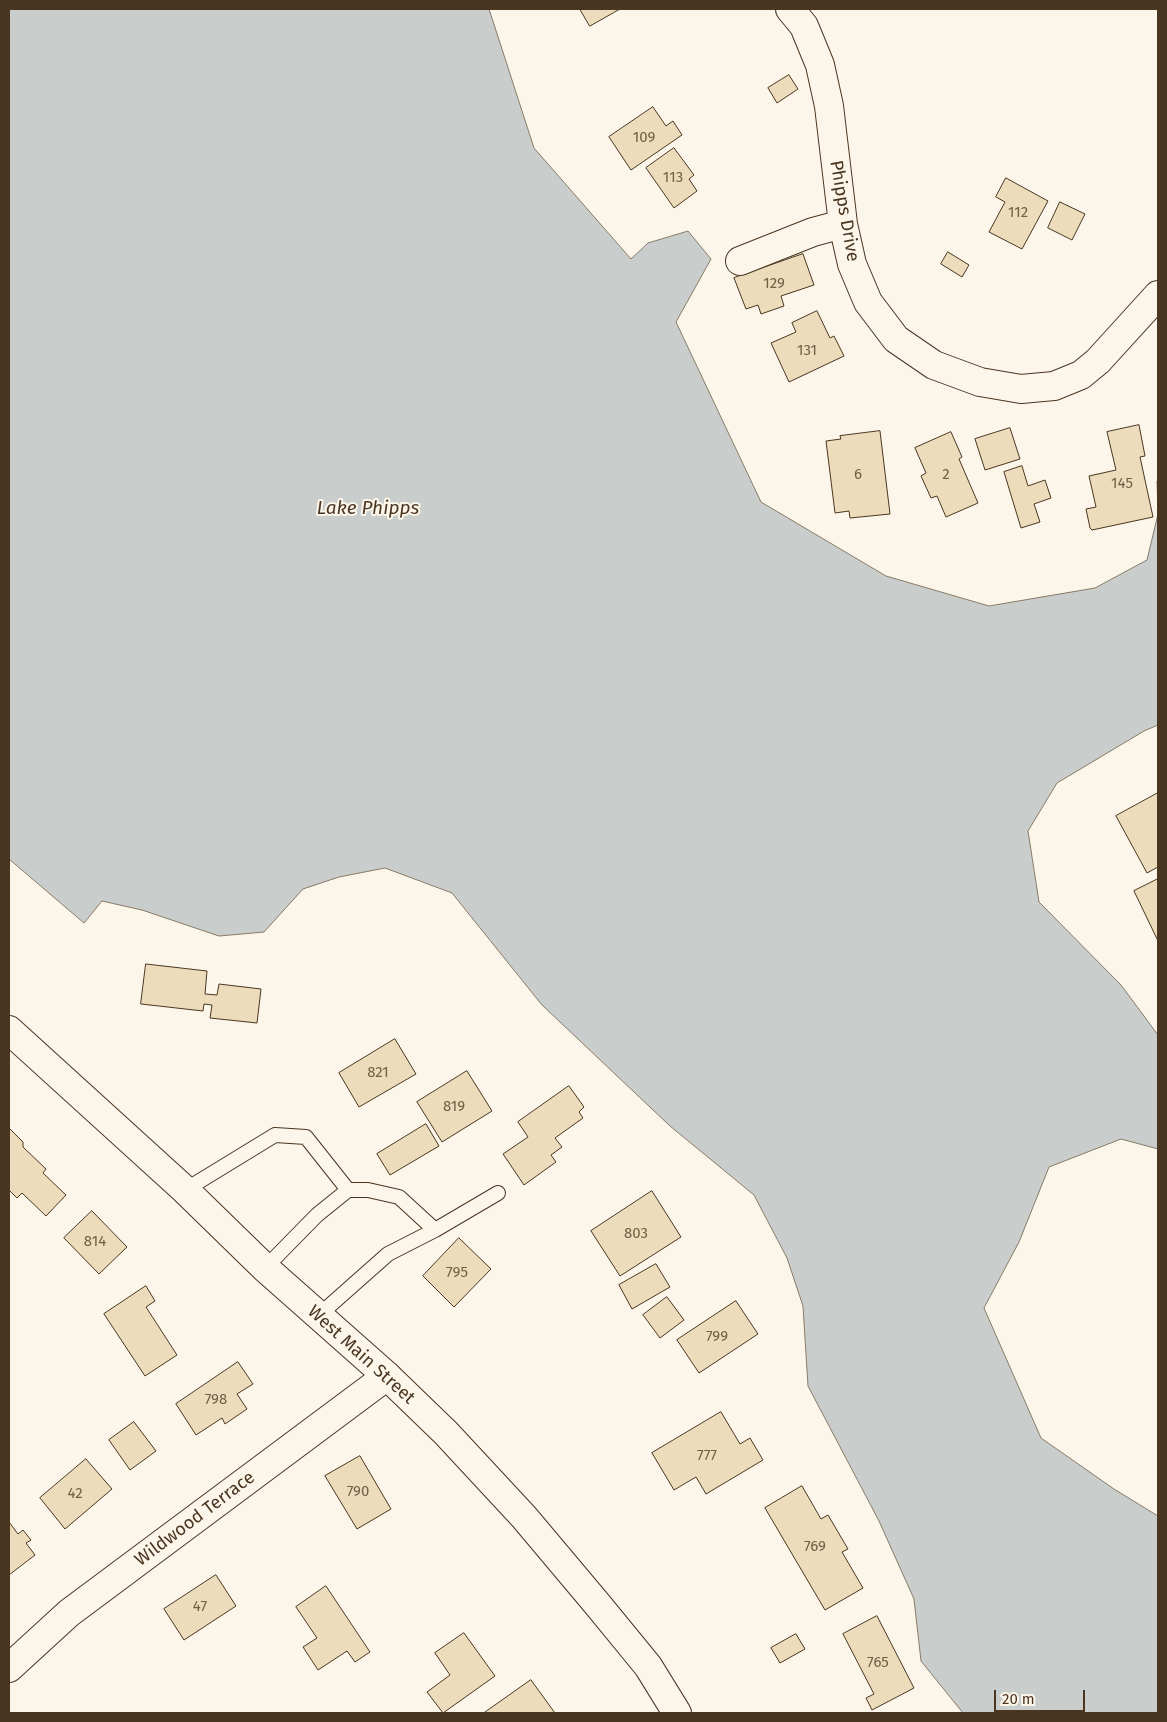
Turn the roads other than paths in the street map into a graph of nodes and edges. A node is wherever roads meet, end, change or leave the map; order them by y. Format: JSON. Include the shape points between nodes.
{"nodes":[{"id":1,"x":790,"y":9,"type":"edge"},
{"id":2,"x":843,"y":224,"type":"junction"},
{"id":3,"x":740,"y":261,"type":"dead end"},
{"id":4,"x":1158,"y":295,"type":"edge"},
{"id":5,"x":9,"y":1030,"type":"edge"},
{"id":6,"x":185,"y":1190,"type":"junction"},
{"id":7,"x":348,"y":1190,"type":"junction"},
{"id":8,"x":498,"y":1193,"type":"dead end"},
{"id":9,"x":435,"y":1230,"type":"junction"},
{"id":10,"x":265,"y":1268,"type":"junction"},
{"id":11,"x":318,"y":1316,"type":"junction"},
{"id":12,"x":387,"y":1376,"type":"junction"},
{"id":13,"x":9,"y":1668,"type":"edge"},
{"id":14,"x":677,"y":1713,"type":"edge"}],
"edges":[{"from":1,"to":2,"type":"street","name":"Phipps Drive","via":[[804,26],[820,65],[829,106]]},
{"from":2,"to":3,"type":"street","via":[[813,232]]},
{"from":2,"to":4,"type":"street","name":"Phipps Drive","via":[[852,264],[868,302],[896,339],[934,365],[980,382],[1021,389],[1054,386],[1081,375],[1098,361]]},
{"from":5,"to":6,"type":"street","name":"West Main Street"},
{"from":6,"to":7,"type":"lane","via":[[275,1135],[306,1137]]},
{"from":6,"to":10,"type":"street","name":"West Main Street"},
{"from":7,"to":9,"type":"lane","via":[[368,1190],[398,1197]]},
{"from":7,"to":10,"type":"lane","via":[[317,1215]]},
{"from":8,"to":9,"type":"lane"},
{"from":9,"to":11,"type":"lane","via":[[388,1254]]},
{"from":10,"to":11,"type":"street","name":"West Main Street"},
{"from":11,"to":12,"type":"street","name":"West Main Street"},
{"from":12,"to":13,"type":"street","name":"Wildwood Terrace","via":[[69,1613]]},
{"from":12,"to":14,"type":"street","name":"West Main Street","via":[[446,1433],[524,1517],[648,1666]]}]}
